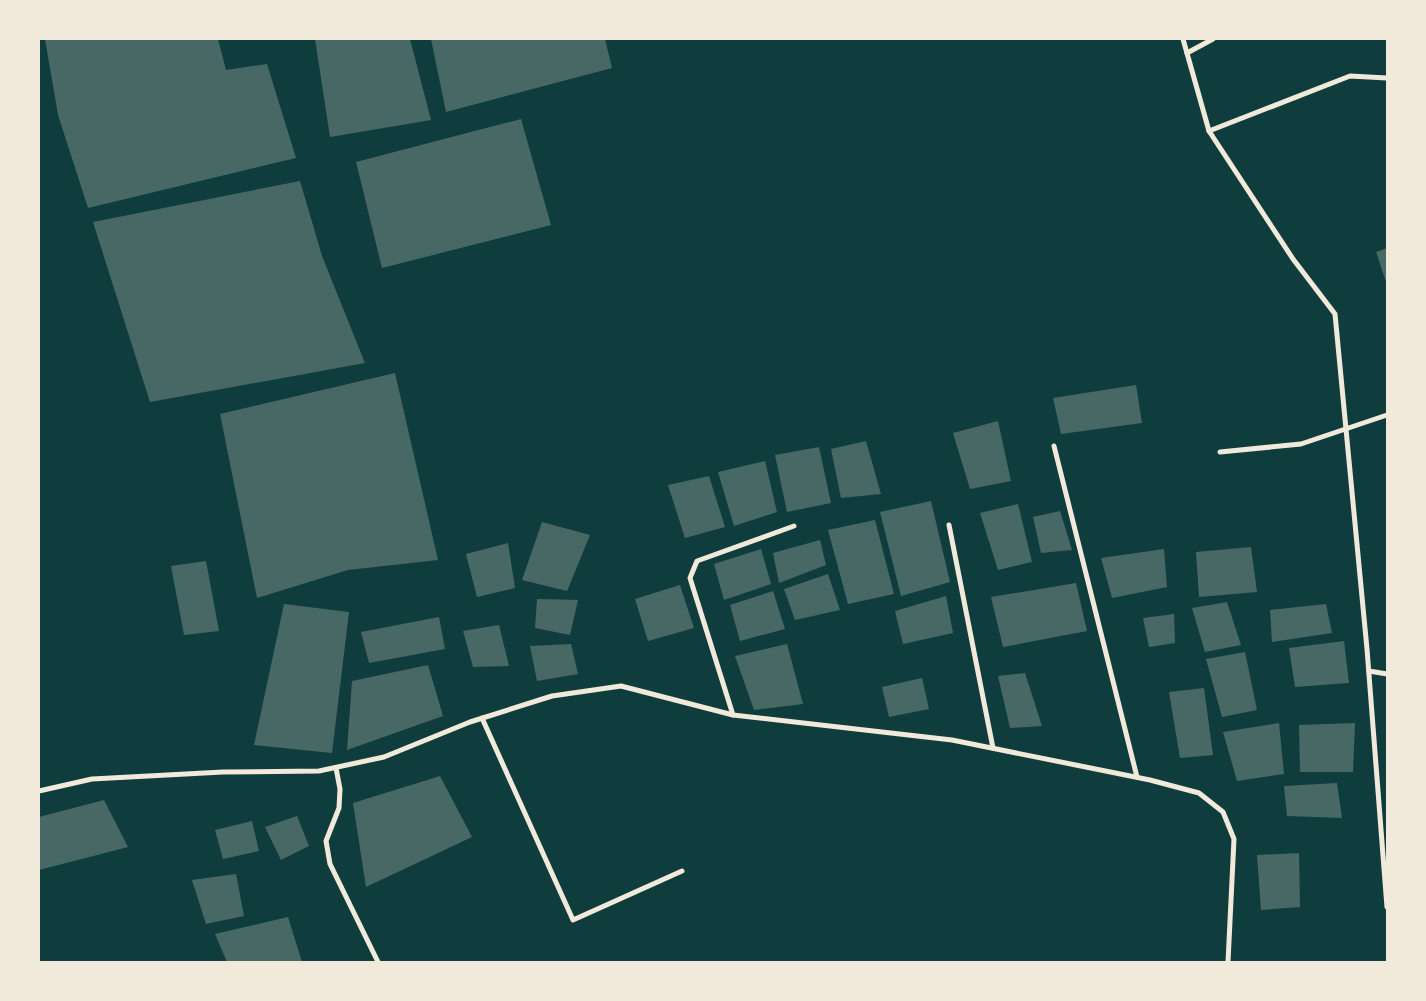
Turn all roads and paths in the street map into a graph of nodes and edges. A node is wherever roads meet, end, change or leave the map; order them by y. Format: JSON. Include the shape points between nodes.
{"nodes":[{"id":1,"x":1183,"y":39,"type":"edge"},
{"id":2,"x":1213,"y":39,"type":"edge"},
{"id":3,"x":1187,"y":53,"type":"junction"},
{"id":4,"x":1387,"y":78,"type":"edge"},
{"id":5,"x":1209,"y":131,"type":"junction"},
{"id":6,"x":1387,"y":415,"type":"edge"},
{"id":7,"x":1346,"y":429,"type":"junction"},
{"id":8,"x":1054,"y":446,"type":"dead end"},
{"id":9,"x":1220,"y":452,"type":"dead end"},
{"id":10,"x":950,"y":525,"type":"dead end"},
{"id":11,"x":794,"y":526,"type":"dead end"},
{"id":12,"x":1369,"y":672,"type":"junction"},
{"id":13,"x":1387,"y":674,"type":"edge"},
{"id":14,"x":733,"y":715,"type":"junction"},
{"id":15,"x":482,"y":718,"type":"junction"},
{"id":16,"x":993,"y":748,"type":"junction"},
{"id":17,"x":336,"y":768,"type":"junction"},
{"id":18,"x":1138,"y":777,"type":"junction"},
{"id":19,"x":39,"y":791,"type":"edge"},
{"id":20,"x":682,"y":871,"type":"dead end"},
{"id":21,"x":1387,"y":907,"type":"edge"},
{"id":22,"x":378,"y":962,"type":"edge"},
{"id":23,"x":1228,"y":962,"type":"edge"}],
"edges":[{"from":1,"to":3,"type":"street"},
{"from":2,"to":3,"type":"street"},
{"from":3,"to":5,"type":"street"},
{"from":4,"to":5,"type":"street","via":[[1350,76]]},
{"from":5,"to":7,"type":"street","via":[[1293,259],[1335,314]]},
{"from":6,"to":7,"type":"street"},
{"from":7,"to":9,"type":"street","via":[[1301,444]]},
{"from":7,"to":12,"type":"street"},
{"from":8,"to":18,"type":"street"},
{"from":10,"to":16,"type":"street"},
{"from":11,"to":14,"type":"street","via":[[697,561],[690,578]]},
{"from":12,"to":13,"type":"street"},
{"from":12,"to":21,"type":"street"},
{"from":14,"to":15,"type":"street","via":[[621,686],[552,696]]},
{"from":14,"to":16,"type":"street","via":[[952,740]]},
{"from":15,"to":17,"type":"street","via":[[384,758]]},
{"from":15,"to":20,"type":"street","via":[[573,920]]},
{"from":16,"to":18,"type":"street"},
{"from":17,"to":19,"type":"street","via":[[92,778]]},
{"from":17,"to":22,"type":"street","via":[[339,808],[326,841],[330,864]]},
{"from":18,"to":23,"type":"street","via":[[1199,793],[1223,812],[1234,839]]}]}
